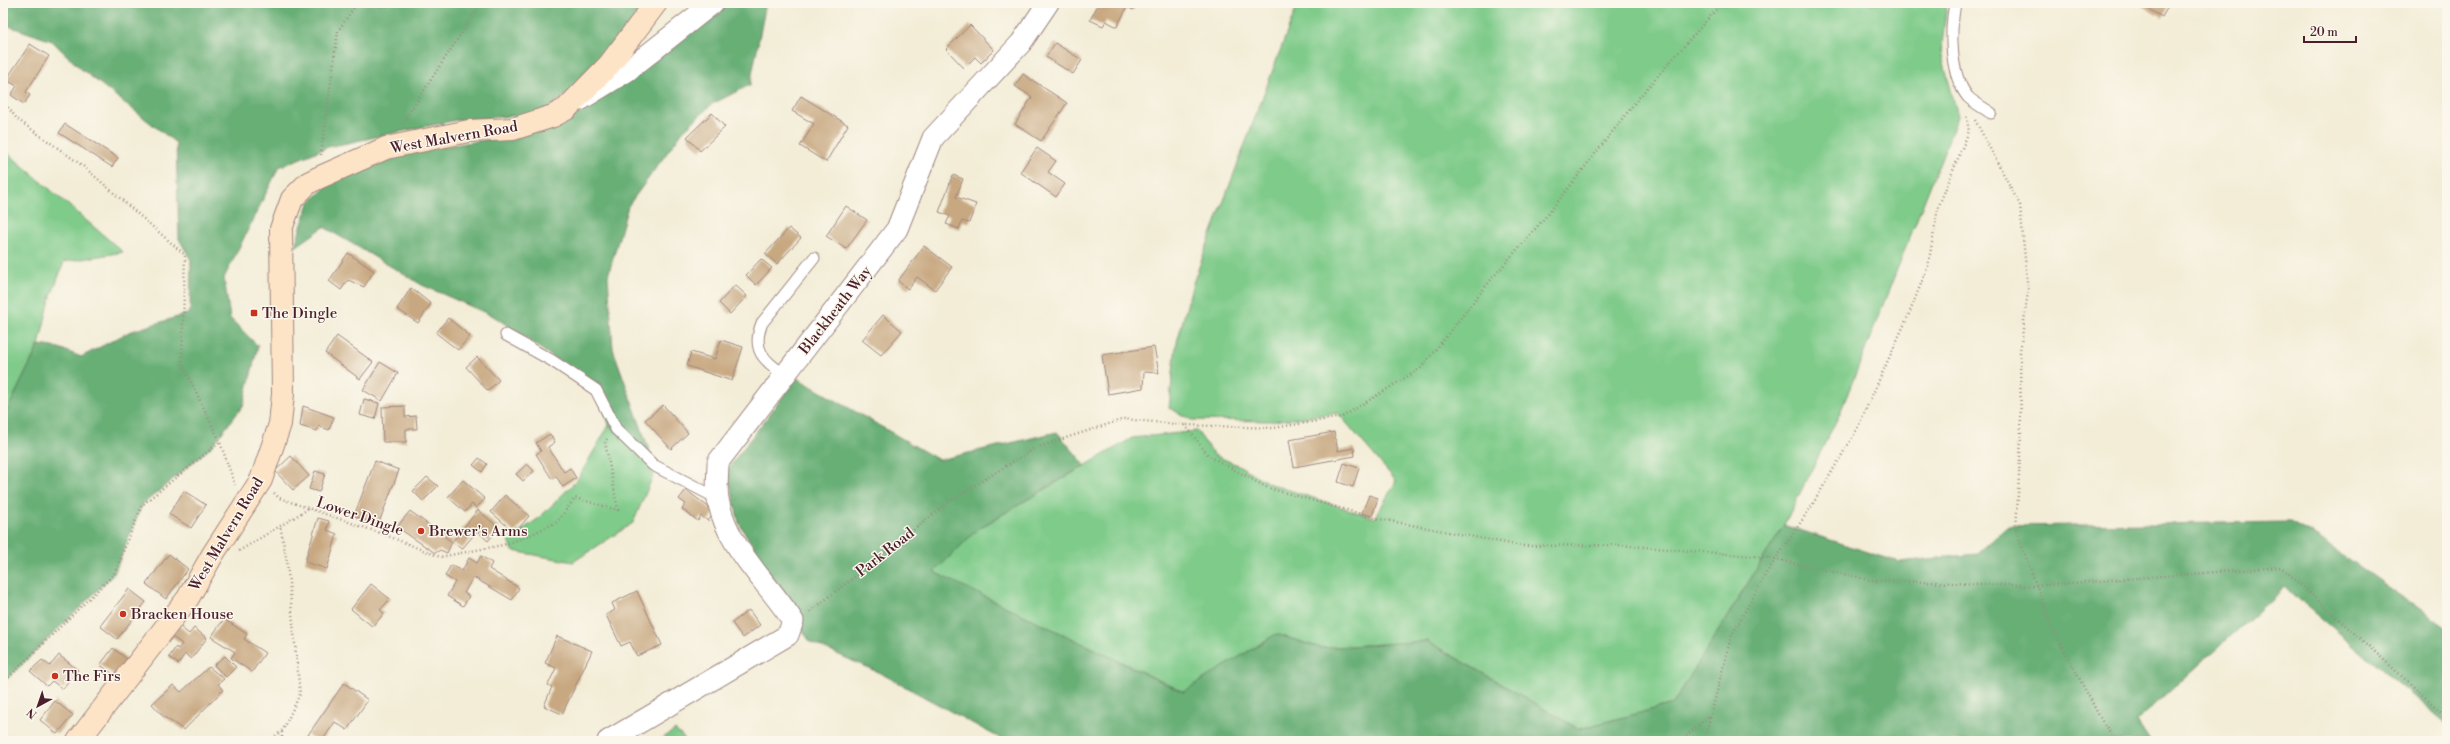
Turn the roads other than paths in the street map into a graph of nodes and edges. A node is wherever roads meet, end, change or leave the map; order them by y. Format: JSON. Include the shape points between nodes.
{"nodes":[{"id":1,"x":656,"y":3,"type":"edge"},
{"id":2,"x":713,"y":3,"type":"edge"},
{"id":3,"x":1048,"y":3,"type":"edge"},
{"id":4,"x":1955,"y":3,"type":"edge"},
{"id":5,"x":566,"y":109,"type":"junction"},
{"id":6,"x":1991,"y":113,"type":"dead end"},
{"id":7,"x":814,"y":258,"type":"dead end"},
{"id":8,"x":506,"y":335,"type":"dead end"},
{"id":9,"x":785,"y":375,"type":"junction"},
{"id":10,"x":717,"y":498,"type":"junction"},
{"id":11,"x":78,"y":741,"type":"edge"},
{"id":12,"x":608,"y":741,"type":"edge"}],
"edges":[{"from":1,"to":5,"type":"main road","name":"West Malvern Road","via":[[609,65]]},
{"from":2,"to":5,"type":"street","via":[[627,71]]},
{"from":3,"to":9,"type":"street","name":"Blackheath Way","via":[[1021,43],[933,138],[897,229]]},
{"from":4,"to":6,"type":"lane","via":[[1953,45],[1957,78],[1967,101]]},
{"from":5,"to":11,"type":"main road","name":"West Malvern Road","via":[[513,129],[469,131],[386,148],[308,183],[292,199],[281,230],[283,394],[280,424],[260,480],[212,554],[188,598]]},
{"from":7,"to":9,"type":"lane","via":[[762,323],[757,336],[760,351],[767,363]]},
{"from":8,"to":10,"type":"lane","via":[[551,360],[596,390],[616,429],[653,466]]},
{"from":9,"to":10,"type":"street","name":"Blackheath Way","via":[[718,462]]},
{"from":10,"to":12,"type":"street","name":"Blackheath Way","via":[[725,525],[793,621],[792,626],[788,634]]}]}
